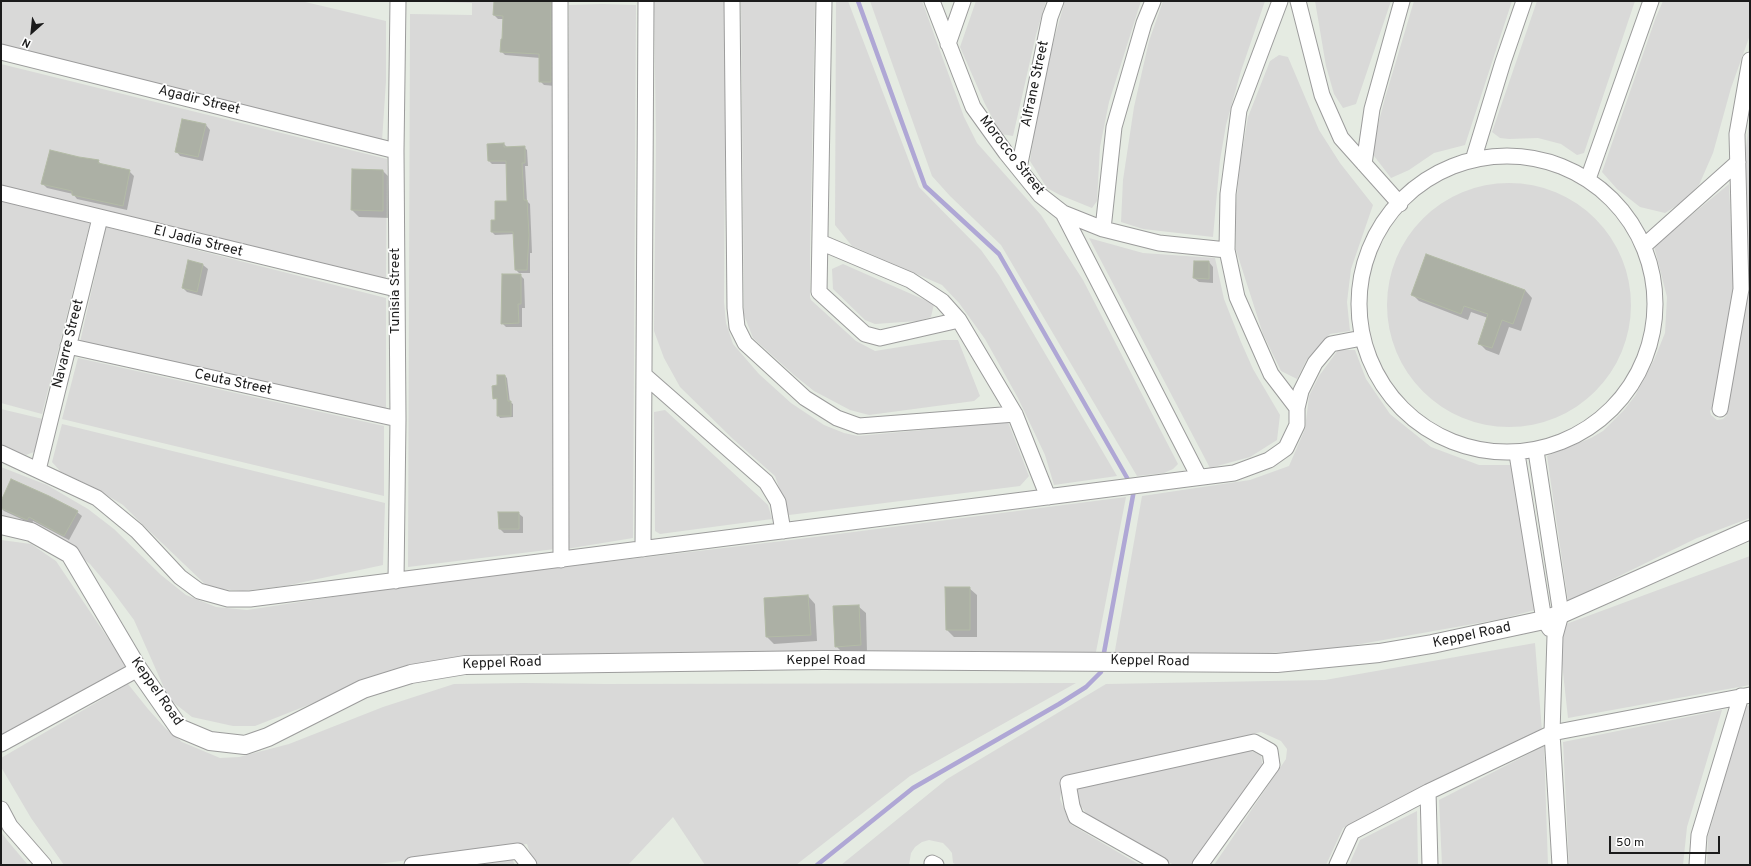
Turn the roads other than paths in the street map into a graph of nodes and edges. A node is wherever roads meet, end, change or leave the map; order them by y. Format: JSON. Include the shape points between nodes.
{"nodes":[{"id":1,"x":398,"y":1,"type":"edge"},
{"id":2,"x":560,"y":1,"type":"edge"},
{"id":3,"x":646,"y":1,"type":"edge"},
{"id":4,"x":732,"y":1,"type":"edge"},
{"id":5,"x":824,"y":1,"type":"edge"},
{"id":6,"x":932,"y":1,"type":"edge"},
{"id":7,"x":963,"y":1,"type":"edge"},
{"id":8,"x":1056,"y":1,"type":"edge"},
{"id":9,"x":1153,"y":1,"type":"edge"},
{"id":10,"x":1280,"y":1,"type":"edge"},
{"id":11,"x":1298,"y":1,"type":"edge"},
{"id":12,"x":1402,"y":1,"type":"edge"},
{"id":13,"x":1524,"y":1,"type":"edge"},
{"id":14,"x":1651,"y":1,"type":"edge"},
{"id":15,"x":948,"y":44,"type":"junction"},
{"id":16,"x":1,"y":52,"type":"edge"},
{"id":17,"x":1750,"y":60,"type":"edge"},
{"id":18,"x":396,"y":151,"type":"junction"},
{"id":19,"x":1474,"y":158,"type":"junction"},
{"id":20,"x":1738,"y":162,"type":"junction"},
{"id":21,"x":1364,"y":164,"type":"junction"},
{"id":22,"x":1019,"y":168,"type":"junction"},
{"id":23,"x":1588,"y":179,"type":"junction"},
{"id":24,"x":1,"y":193,"type":"edge"},
{"id":25,"x":1400,"y":204,"type":"junction"},
{"id":26,"x":1063,"y":213,"type":"junction"},
{"id":27,"x":100,"y":218,"type":"junction"},
{"id":28,"x":1103,"y":229,"type":"junction"},
{"id":29,"x":820,"y":242,"type":"junction"},
{"id":30,"x":1645,"y":245,"type":"junction"},
{"id":31,"x":1228,"y":250,"type":"junction"},
{"id":32,"x":396,"y":289,"type":"junction"},
{"id":33,"x":959,"y":320,"type":"junction"},
{"id":34,"x":1362,"y":338,"type":"junction"},
{"id":35,"x":68,"y":346,"type":"junction"},
{"id":36,"x":644,"y":375,"type":"junction"},
{"id":37,"x":1297,"y":408,"type":"junction"},
{"id":38,"x":1720,"y":409,"type":"dead end"},
{"id":39,"x":1015,"y":414,"type":"junction"},
{"id":40,"x":398,"y":419,"type":"junction"},
{"id":41,"x":1536,"y":451,"type":"junction"},
{"id":42,"x":1,"y":453,"type":"edge"},
{"id":43,"x":1517,"y":454,"type":"junction"},
{"id":44,"x":38,"y":470,"type":"junction"},
{"id":45,"x":1199,"y":477,"type":"junction"},
{"id":46,"x":1048,"y":497,"type":"junction"},
{"id":47,"x":1545,"y":507,"type":"junction"},
{"id":48,"x":1526,"y":510,"type":"junction"},
{"id":49,"x":1,"y":525,"type":"edge"},
{"id":50,"x":783,"y":530,"type":"junction"},
{"id":51,"x":1750,"y":530,"type":"edge"},
{"id":52,"x":643,"y":549,"type":"junction"},
{"id":53,"x":561,"y":560,"type":"junction"},
{"id":54,"x":396,"y":580,"type":"junction"},
{"id":55,"x":1561,"y":614,"type":"junction"},
{"id":56,"x":1544,"y":620,"type":"junction"},
{"id":57,"x":1555,"y":636,"type":"junction"},
{"id":58,"x":138,"y":669,"type":"junction"},
{"id":59,"x":1746,"y":696,"type":"edge"},
{"id":60,"x":1552,"y":733,"type":"junction"},
{"id":61,"x":1,"y":744,"type":"edge"},
{"id":62,"x":1428,"y":792,"type":"junction"},
{"id":63,"x":1,"y":809,"type":"edge"},
{"id":64,"x":44,"y":865,"type":"edge"},
{"id":65,"x":412,"y":865,"type":"edge"},
{"id":66,"x":529,"y":865,"type":"edge"},
{"id":67,"x":1161,"y":865,"type":"edge"},
{"id":68,"x":1200,"y":865,"type":"edge"},
{"id":69,"x":1337,"y":865,"type":"edge"},
{"id":70,"x":1430,"y":865,"type":"edge"},
{"id":71,"x":1560,"y":865,"type":"edge"},
{"id":72,"x":1697,"y":865,"type":"edge"}],
"edges":[{"from":1,"to":18,"type":"street","name":"Tunisia Street"},
{"from":2,"to":53,"type":"street"},
{"from":3,"to":36,"type":"street"},
{"from":4,"to":39,"type":"street","via":[[735,308],[737,327],[745,343],[805,398],[837,418],[859,426]]},
{"from":5,"to":29,"type":"street"},
{"from":6,"to":15,"type":"street","name":"Morocco Street"},
{"from":7,"to":15,"type":"street"},
{"from":8,"to":22,"type":"street","name":"Alfrane Street","via":[[1050,17]]},
{"from":9,"to":28,"type":"street","via":[[1144,23],[1114,127]]},
{"from":10,"to":31,"type":"street","via":[[1239,110],[1228,194]]},
{"from":11,"to":21,"type":"street","via":[[1322,95],[1341,138]]},
{"from":12,"to":21,"type":"street","via":[[1372,109]]},
{"from":13,"to":19,"type":"street"},
{"from":14,"to":23,"type":"street"},
{"from":15,"to":22,"type":"street","name":"Morocco Street","via":[[973,107]]},
{"from":16,"to":18,"type":"street","name":"Agadir Street"},
{"from":17,"to":20,"type":"street","via":[[1737,134]]},
{"from":18,"to":32,"type":"street","name":"Tunisia Street"},
{"from":19,"to":23,"type":"street","via":[[1524,154],[1578,170]]},
{"from":19,"to":25,"type":"street","via":[[1430,177]]},
{"from":20,"to":30,"type":"street"},
{"from":20,"to":38,"type":"street","via":[[1741,288]]},
{"from":21,"to":25,"type":"street"},
{"from":22,"to":26,"type":"street","name":"Morocco Street","via":[[1040,195]]},
{"from":23,"to":30,"type":"street","via":[[1628,213]]},
{"from":24,"to":27,"type":"street","name":"El Jadia Street"},
{"from":25,"to":34,"type":"street","via":[[1392,211],[1376,237],[1360,285]]},
{"from":26,"to":28,"type":"street","name":"Morocco Street"},
{"from":26,"to":45,"type":"street"},
{"from":27,"to":32,"type":"street","name":"El Jadia Street"},
{"from":27,"to":35,"type":"street","name":"Navarre Street"},
{"from":28,"to":31,"type":"street","name":"Morocco Street","via":[[1159,243]]},
{"from":29,"to":33,"type":"street","via":[[910,280],[942,301]]},
{"from":29,"to":33,"type":"street","via":[[819,292],[865,334],[880,338]]},
{"from":30,"to":41,"type":"street","via":[[1656,295],[1652,331],[1641,366],[1606,414],[1562,443]]},
{"from":31,"to":37,"type":"street","via":[[1237,297],[1271,374]]},
{"from":32,"to":40,"type":"street","name":"Tunisia Street"},
{"from":33,"to":39,"type":"street"},
{"from":34,"to":37,"type":"street","via":[[1331,344],[1315,363],[1301,391]]},
{"from":34,"to":43,"type":"street","via":[[1372,370],[1394,405],[1440,440],[1474,452]]},
{"from":35,"to":40,"type":"street","name":"Ceuta Street"},
{"from":35,"to":44,"type":"street","name":"Navarre Street"},
{"from":36,"to":50,"type":"street","via":[[766,482],[778,502]]},
{"from":36,"to":52,"type":"street"},
{"from":37,"to":45,"type":"street","via":[[1297,425],[1286,448],[1269,460],[1234,473]]},
{"from":39,"to":46,"type":"street"},
{"from":40,"to":54,"type":"street","name":"Tunisia Street"},
{"from":41,"to":43,"type":"street"},
{"from":41,"to":47,"type":"street"},
{"from":42,"to":44,"type":"street"},
{"from":43,"to":48,"type":"street"},
{"from":44,"to":54,"type":"street","via":[[97,498],[137,531],[180,578],[199,591],[228,599],[250,599]]},
{"from":45,"to":46,"type":"street"},
{"from":46,"to":50,"type":"street"},
{"from":47,"to":48,"type":"street"},
{"from":47,"to":55,"type":"street"},
{"from":48,"to":56,"type":"street"},
{"from":49,"to":58,"type":"street","name":"Keppel Road","via":[[31,532],[70,554]]},
{"from":50,"to":52,"type":"street"},
{"from":51,"to":55,"type":"street","name":"Keppel Road"},
{"from":52,"to":53,"type":"street"},
{"from":53,"to":54,"type":"street"},
{"from":55,"to":56,"type":"street","name":"Keppel Road"},
{"from":55,"to":57,"type":"street"},
{"from":56,"to":57,"type":"street"},
{"from":56,"to":58,"type":"street","name":"Keppel Road","via":[[1379,653],[1277,664],[823,660],[465,665],[411,674],[363,689],[268,737],[245,745],[210,741],[179,728]]},
{"from":57,"to":60,"type":"street"},
{"from":58,"to":61,"type":"street"},
{"from":59,"to":60,"type":"street"},
{"from":59,"to":72,"type":"street","via":[[1699,835]]},
{"from":60,"to":62,"type":"street"},
{"from":60,"to":71,"type":"street"},
{"from":62,"to":69,"type":"street","via":[[1352,832]]},
{"from":62,"to":70,"type":"street"},
{"from":63,"to":64,"type":"street","via":[[10,826]]},
{"from":65,"to":66,"type":"street","via":[[518,851]]},
{"from":67,"to":68,"type":"street","via":[[1076,817],[1068,784],[1254,742],[1270,751],[1272,765]]}]}
